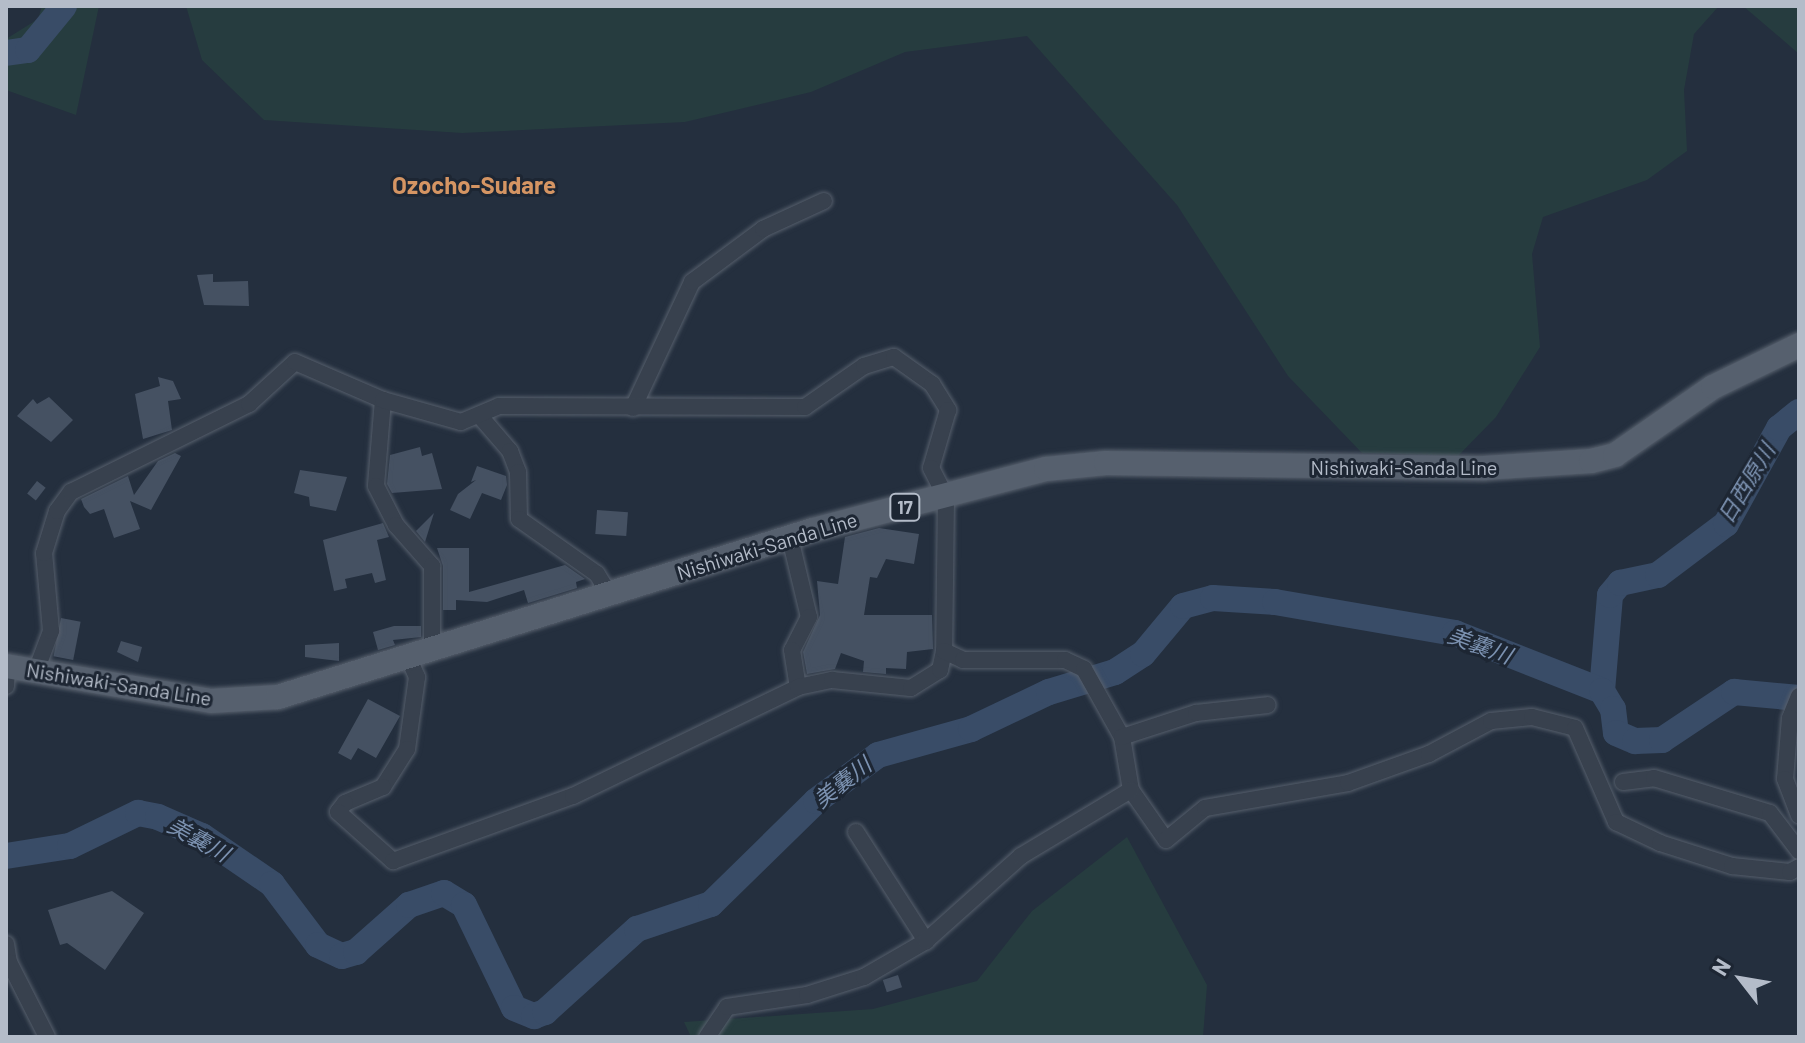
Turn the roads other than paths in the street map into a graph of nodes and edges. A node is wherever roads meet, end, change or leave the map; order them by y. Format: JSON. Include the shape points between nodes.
{"nodes":[{"id":1,"x":824,"y":201,"type":"dead end"},
{"id":2,"x":1799,"y":345,"type":"edge"},
{"id":3,"x":383,"y":400,"type":"junction"},
{"id":4,"x":633,"y":408,"type":"junction"},
{"id":5,"x":479,"y":415,"type":"junction"},
{"id":6,"x":946,"y":497,"type":"junction"},
{"id":7,"x":790,"y":538,"type":"junction"},
{"id":8,"x":609,"y":594,"type":"junction"},
{"id":9,"x":944,"y":651,"type":"junction"},
{"id":10,"x":420,"y":655,"type":"junction"},
{"id":11,"x":36,"y":671,"type":"junction"},
{"id":12,"x":6,"y":672,"type":"edge"},
{"id":13,"x":798,"y":687,"type":"junction"},
{"id":14,"x":1799,"y":696,"type":"edge"},
{"id":15,"x":1268,"y":705,"type":"dead end"},
{"id":16,"x":1122,"y":737,"type":"junction"},
{"id":17,"x":1623,"y":782,"type":"dead end"},
{"id":18,"x":1131,"y":790,"type":"junction"},
{"id":19,"x":1799,"y":815,"type":"edge"},
{"id":20,"x":856,"y":832,"type":"dead end"},
{"id":21,"x":1799,"y":851,"type":"edge"},
{"id":22,"x":1799,"y":867,"type":"edge"},
{"id":23,"x":926,"y":941,"type":"junction"},
{"id":24,"x":6,"y":944,"type":"edge"},
{"id":25,"x":47,"y":1037,"type":"edge"},
{"id":26,"x":707,"y":1037,"type":"edge"}],
"edges":[{"from":1,"to":4,"type":"street","via":[[763,229],[692,282]]},
{"from":2,"to":6,"type":"main road","name":"Nishiwaki-Sanda Line","number":"17","via":[[1713,387],[1615,455],[1591,461],[1484,468],[1106,463],[1046,469]]},
{"from":3,"to":5,"type":"street","via":[[446,422]]},
{"from":3,"to":10,"type":"street","via":[[376,486],[396,525],[432,566]]},
{"from":3,"to":11,"type":"street","via":[[295,362],[249,404],[71,492],[57,511],[44,553],[51,631]]},
{"from":4,"to":5,"type":"street","via":[[499,406]]},
{"from":4,"to":6,"type":"street","via":[[805,407],[864,366],[894,357],[905,360],[932,384],[948,410],[931,468]]},
{"from":5,"to":8,"type":"street","via":[[510,451],[518,472],[519,519],[597,574]]},
{"from":6,"to":7,"type":"main road","name":"Nishiwaki-Sanda Line","number":"17"},
{"from":6,"to":9,"type":"street"},
{"from":7,"to":8,"type":"main road","name":"Nishiwaki-Sanda Line","number":"17"},
{"from":7,"to":13,"type":"street","via":[[809,617],[792,650]]},
{"from":8,"to":10,"type":"main road","name":"Nishiwaki-Sanda Line","number":"17"},
{"from":9,"to":13,"type":"street","via":[[940,670],[911,688],[832,680]]},
{"from":9,"to":16,"type":"street","via":[[963,660],[1065,660],[1084,669]]},
{"from":10,"to":11,"type":"main road","name":"Nishiwaki-Sanda Line","number":"17","via":[[301,692],[233,701]]},
{"from":10,"to":13,"type":"street","via":[[407,749],[383,787],[345,803],[338,812],[393,861],[573,796]]},
{"from":11,"to":12,"type":"main road","name":"Nishiwaki-Sanda Line","number":"17"},
{"from":14,"to":19,"type":"street","via":[[1790,718],[1785,779]]},
{"from":15,"to":16,"type":"street","via":[[1196,713]]},
{"from":16,"to":18,"type":"street"},
{"from":17,"to":21,"type":"street","via":[[1654,778],[1770,813]]},
{"from":18,"to":22,"type":"street","via":[[1166,840],[1205,808],[1348,783],[1429,754],[1491,721],[1532,717],[1575,728],[1616,822],[1660,843],[1732,866],[1790,872]]},
{"from":18,"to":23,"type":"street","via":[[1021,856]]},
{"from":20,"to":23,"type":"street"},
{"from":23,"to":26,"type":"street","via":[[864,977],[807,995],[727,1007]]},
{"from":24,"to":25,"type":"street","via":[[9,962]]}]}
